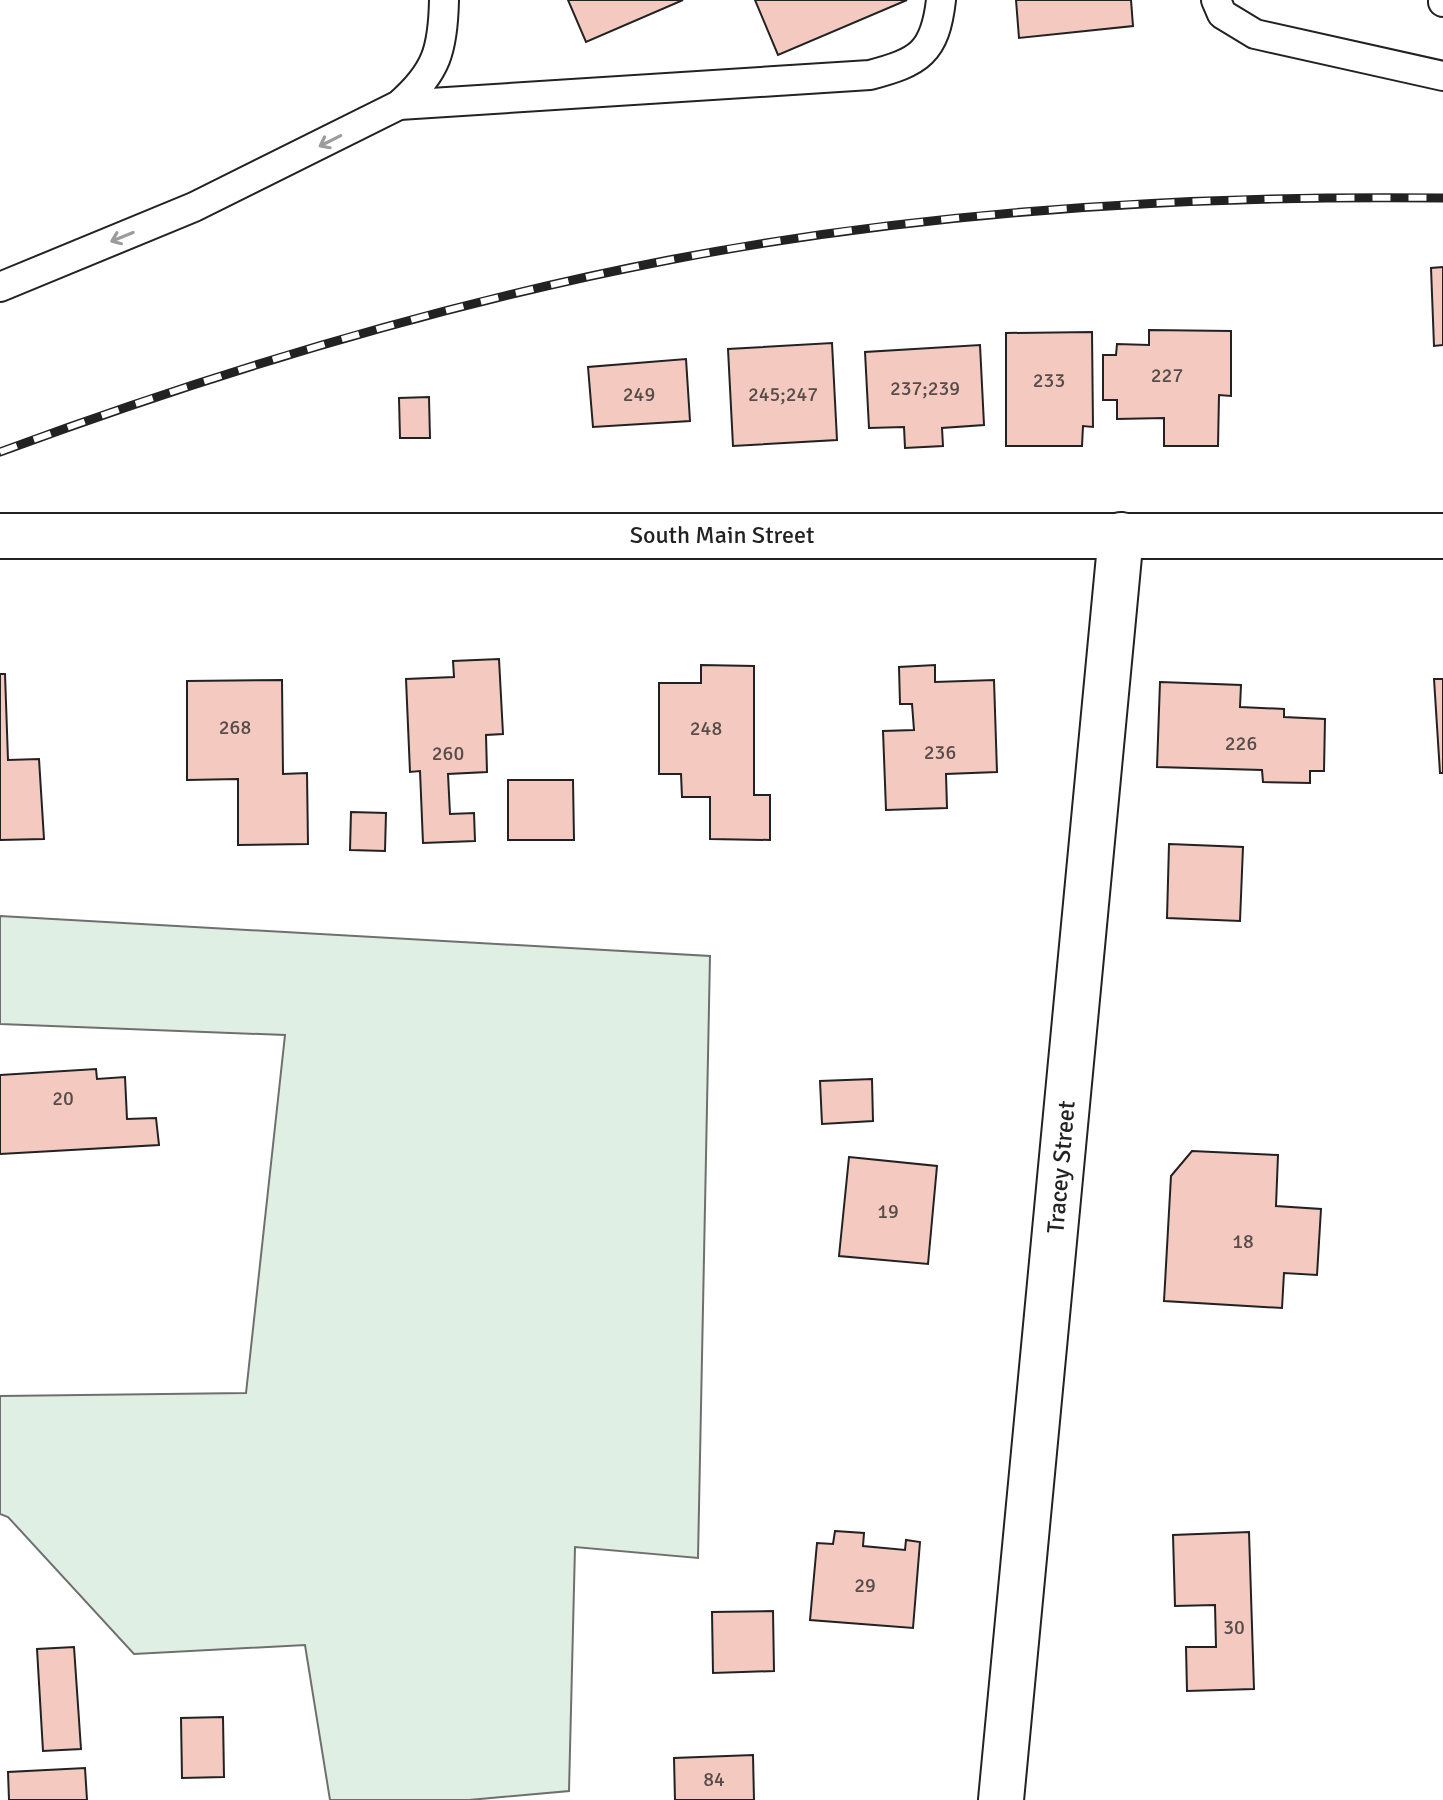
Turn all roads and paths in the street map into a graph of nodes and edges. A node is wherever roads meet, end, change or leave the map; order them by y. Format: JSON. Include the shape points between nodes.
{"nodes":[{"id":1,"x":444,"y":0,"type":"edge"},
{"id":2,"x":941,"y":0,"type":"edge"},
{"id":3,"x":1216,"y":0,"type":"edge"},
{"id":4,"x":1443,"y":76,"type":"edge"},
{"id":5,"x":399,"y":105,"type":"junction"},
{"id":6,"x":0,"y":287,"type":"edge"},
{"id":7,"x":1121,"y":535,"type":"junction"},
{"id":8,"x":0,"y":536,"type":"edge"},
{"id":9,"x":1443,"y":536,"type":"edge"},
{"id":10,"x":1001,"y":1800,"type":"edge"}],
"edges":[{"from":1,"to":5,"type":"lane","via":[[441,48],[425,82]]},
{"from":2,"to":5,"type":"lane","via":[[927,49],[909,65],[870,75]]},
{"from":3,"to":4,"type":"lane","via":[[1232,24],[1255,34]]},
{"from":5,"to":6,"type":"lane","one_way":true,"via":[[208,201]]},
{"from":7,"to":8,"type":"street","name":"South Main Street"},
{"from":7,"to":9,"type":"street","name":"South Main Street"},
{"from":7,"to":10,"type":"street","name":"Tracey Street"}]}
